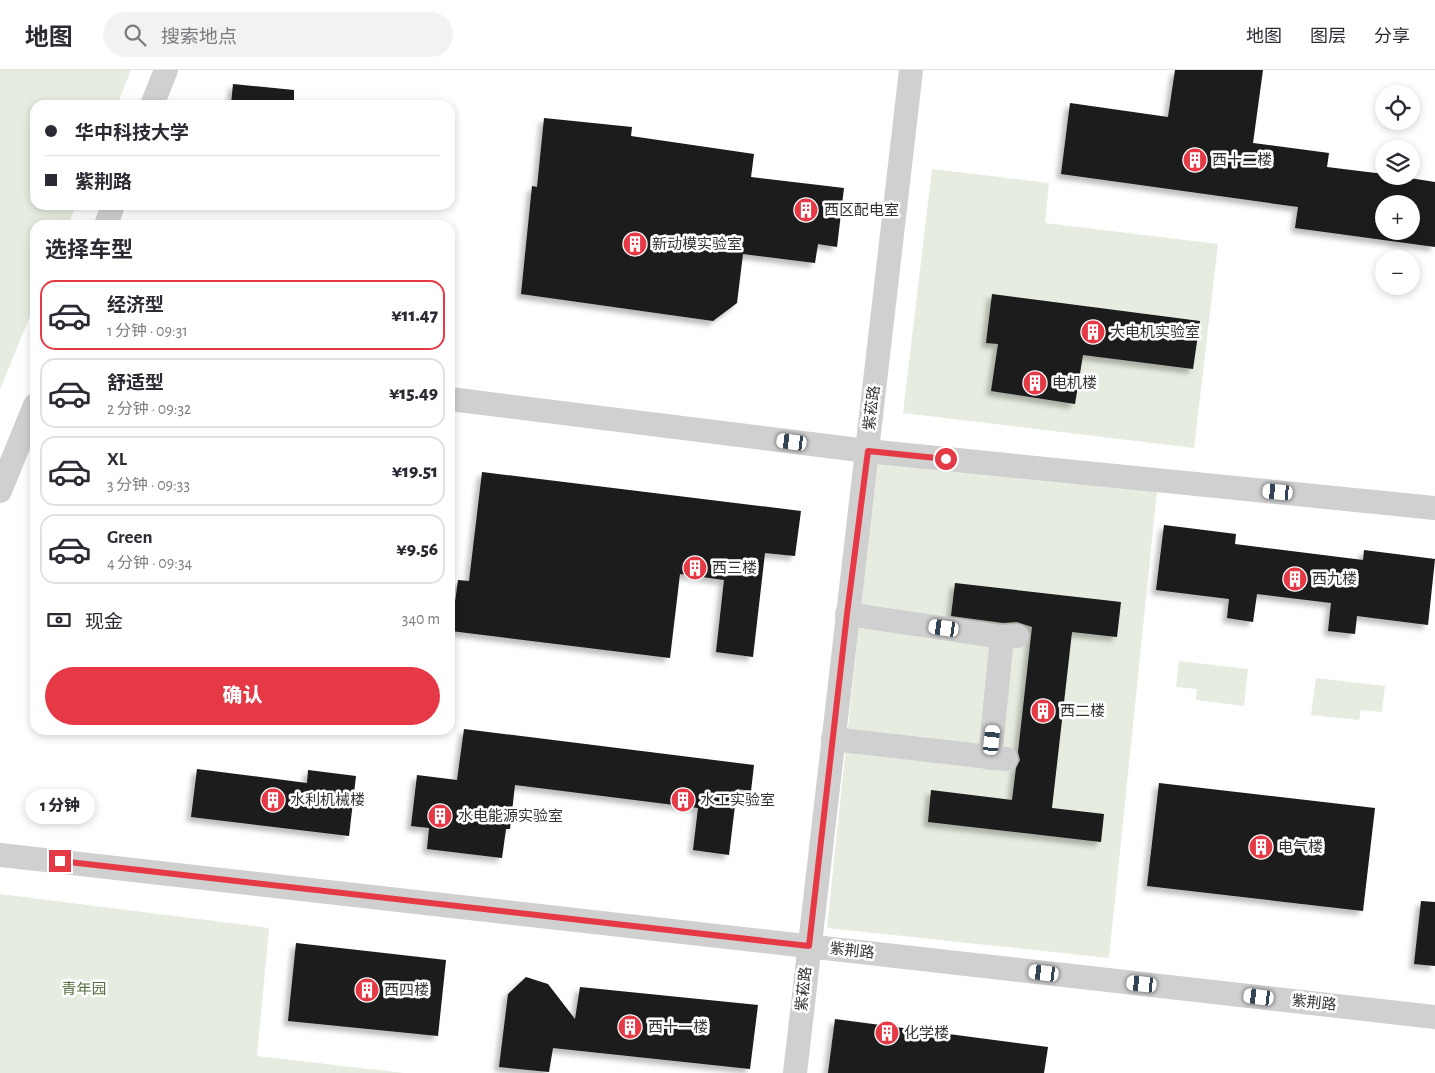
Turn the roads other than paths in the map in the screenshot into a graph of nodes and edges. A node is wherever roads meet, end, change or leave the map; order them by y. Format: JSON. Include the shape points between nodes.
{"nodes":[{"id":1,"x":166,"y":70,"type":"edge"},
{"id":2,"x":911,"y":70,"type":"edge"},
{"id":3,"x":154,"y":100,"type":"edge"},
{"id":4,"x":455,"y":399,"type":"edge"},
{"id":5,"x":30,"y":416,"type":"edge"},
{"id":6,"x":868,"y":451,"type":"junction"},
{"id":7,"x":3,"y":477,"type":"edge"},
{"id":8,"x":1435,"y":508,"type":"edge"},
{"id":9,"x":847,"y":614,"type":"junction"},
{"id":10,"x":833,"y":739,"type":"junction"},
{"id":11,"x":0,"y":855,"type":"edge"},
{"id":12,"x":809,"y":946,"type":"junction"},
{"id":13,"x":1435,"y":1017,"type":"edge"},
{"id":14,"x":795,"y":1073,"type":"edge"}],
"edges":[{"from":1,"to":3,"type":"street"},
{"from":2,"to":6,"type":"street","name":"紫菘路"},
{"from":4,"to":6,"type":"street"},
{"from":5,"to":7,"type":"street"},
{"from":6,"to":8,"type":"street"},
{"from":6,"to":9,"type":"street","name":"紫菘路"},
{"from":9,"to":10,"type":"street","name":"紫菘路"},
{"from":9,"to":10,"type":"street","via":[[1010,636],[998,759]]},
{"from":10,"to":12,"type":"street","name":"紫菘路"},
{"from":11,"to":12,"type":"street","name":"紫荆路"},
{"from":12,"to":13,"type":"street","name":"紫荆路"},
{"from":12,"to":14,"type":"street","name":"紫菘路"}]}
